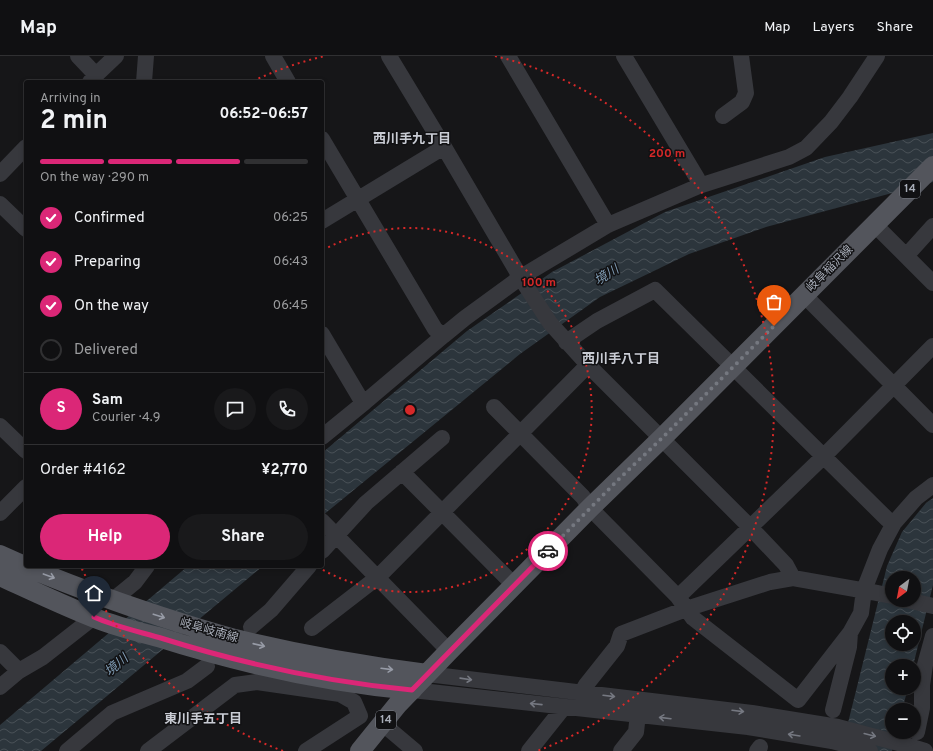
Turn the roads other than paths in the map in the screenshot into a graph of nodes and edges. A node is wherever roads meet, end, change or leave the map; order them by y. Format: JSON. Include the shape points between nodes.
{"nodes":[{"id":1,"x":78,"y":56,"type":"edge"},
{"id":2,"x":116,"y":56,"type":"edge"},
{"id":3,"x":146,"y":56,"type":"edge"},
{"id":4,"x":273,"y":56,"type":"edge"},
{"id":5,"x":389,"y":56,"type":"edge"},
{"id":6,"x":508,"y":56,"type":"edge"},
{"id":7,"x":624,"y":56,"type":"edge"},
{"id":8,"x":741,"y":56,"type":"edge"},
{"id":9,"x":876,"y":56,"type":"edge"},
{"id":10,"x":93,"y":78,"type":"edge"},
{"id":11,"x":144,"y":80,"type":"edge"},
{"id":12,"x":287,"y":80,"type":"edge"},
{"id":13,"x":723,"y":116,"type":"dead end"},
{"id":14,"x":324,"y":142,"type":"edge"},
{"id":15,"x":444,"y":147,"type":"junction"},
{"id":16,"x":24,"y":149,"type":"edge"},
{"id":17,"x":933,"y":166,"type":"edge"},
{"id":18,"x":0,"y":174,"type":"edge"},
{"id":19,"x":699,"y":186,"type":"junction"},
{"id":20,"x":358,"y":200,"type":"junction"},
{"id":21,"x":0,"y":204,"type":"edge"},
{"id":22,"x":881,"y":218,"type":"junction"},
{"id":23,"x":324,"y":220,"type":"edge"},
{"id":24,"x":608,"y":225,"type":"junction"},
{"id":25,"x":933,"y":226,"type":"edge"},
{"id":26,"x":24,"y":227,"type":"edge"},
{"id":27,"x":906,"y":256,"type":"junction"},
{"id":28,"x":521,"y":278,"type":"junction"},
{"id":29,"x":933,"y":283,"type":"edge"},
{"id":30,"x":804,"y":295,"type":"junction"},
{"id":31,"x":443,"y":336,"type":"junction"},
{"id":32,"x":324,"y":337,"type":"edge"},
{"id":33,"x":564,"y":340,"type":"junction"},
{"id":34,"x":933,"y":346,"type":"edge"},
{"id":35,"x":588,"y":365,"type":"junction"},
{"id":36,"x":734,"y":366,"type":"junction"},
{"id":37,"x":894,"y":384,"type":"junction"},
{"id":38,"x":365,"y":402,"type":"junction"},
{"id":39,"x":494,"y":407,"type":"dead end"},
{"id":40,"x":933,"y":425,"type":"edge"},
{"id":41,"x":0,"y":426,"type":"edge"},
{"id":42,"x":520,"y":434,"type":"junction"},
{"id":43,"x":324,"y":435,"type":"edge"},
{"id":44,"x":442,"y":438,"type":"dead end"},
{"id":45,"x":662,"y":438,"type":"junction"},
{"id":46,"x":24,"y":449,"type":"edge"},
{"id":47,"x":823,"y":457,"type":"junction"},
{"id":48,"x":402,"y":472,"type":"junction"},
{"id":49,"x":933,"y":485,"type":"edge"},
{"id":50,"x":24,"y":489,"type":"edge"},
{"id":51,"x":590,"y":508,"type":"junction"},
{"id":52,"x":442,"y":512,"type":"junction"},
{"id":53,"x":0,"y":513,"type":"edge"},
{"id":54,"x":894,"y":523,"type":"junction"},
{"id":55,"x":750,"y":527,"type":"junction"},
{"id":56,"x":329,"y":528,"type":"edge"},
{"id":57,"x":324,"y":544,"type":"edge"},
{"id":58,"x":0,"y":555,"type":"edge"},
{"id":59,"x":24,"y":566,"type":"edge"},
{"id":60,"x":28,"y":568,"type":"edge"},
{"id":61,"x":146,"y":568,"type":"edge"},
{"id":62,"x":307,"y":568,"type":"edge"},
{"id":63,"x":0,"y":576,"type":"edge"},
{"id":64,"x":378,"y":577,"type":"junction"},
{"id":65,"x":794,"y":578,"type":"junction"},
{"id":66,"x":514,"y":585,"type":"junction"},
{"id":67,"x":868,"y":591,"type":"junction"},
{"id":68,"x":885,"y":595,"type":"edge"},
{"id":69,"x":118,"y":602,"type":"junction"},
{"id":70,"x":682,"y":603,"type":"junction"},
{"id":71,"x":921,"y":603,"type":"edge"},
{"id":72,"x":933,"y":606,"type":"edge"},
{"id":73,"x":97,"y":619,"type":"junction"},
{"id":74,"x":251,"y":627,"type":"dead end"},
{"id":75,"x":312,"y":628,"type":"dead end"},
{"id":76,"x":850,"y":633,"type":"junction"},
{"id":77,"x":933,"y":636,"type":"edge"},
{"id":78,"x":449,"y":651,"type":"junction"},
{"id":79,"x":0,"y":652,"type":"edge"},
{"id":80,"x":207,"y":666,"type":"dead end"},
{"id":81,"x":929,"y":667,"type":"edge"},
{"id":82,"x":19,"y":671,"type":"junction"},
{"id":83,"x":427,"y":674,"type":"junction"},
{"id":84,"x":0,"y":687,"type":"edge"},
{"id":85,"x":412,"y":690,"type":"junction"},
{"id":86,"x":582,"y":692,"type":"junction"},
{"id":87,"x":564,"y":707,"type":"junction"},
{"id":88,"x":833,"y":710,"type":"dead end"},
{"id":89,"x":921,"y":713,"type":"edge"},
{"id":90,"x":638,"y":714,"type":"junction"},
{"id":91,"x":383,"y":724,"type":"junction"},
{"id":92,"x":835,"y":734,"type":"junction"},
{"id":93,"x":73,"y":749,"type":"edge"},
{"id":94,"x":148,"y":751,"type":"edge"},
{"id":95,"x":306,"y":751,"type":"edge"},
{"id":96,"x":360,"y":751,"type":"edge"},
{"id":97,"x":415,"y":751,"type":"edge"},
{"id":98,"x":529,"y":751,"type":"edge"},
{"id":99,"x":621,"y":751,"type":"edge"},
{"id":100,"x":870,"y":751,"type":"edge"},
{"id":101,"x":925,"y":751,"type":"edge"}],
"edges":[{"from":1,"to":10,"type":"street"},
{"from":2,"to":10,"type":"street"},
{"from":3,"to":11,"type":"street"},
{"from":4,"to":12,"type":"street"},
{"from":5,"to":15,"type":"street"},
{"from":6,"to":24,"type":"street"},
{"from":7,"to":19,"type":"street","via":[[697,178]]},
{"from":8,"to":13,"type":"street","via":[[746,93],[742,102]]},
{"from":9,"to":19,"type":"street","via":[[831,122],[806,148],[789,157]]},
{"from":14,"to":20,"type":"street"},
{"from":15,"to":20,"type":"street"},
{"from":15,"to":28,"type":"street"},
{"from":16,"to":18,"type":"street"},
{"from":17,"to":22,"type":"main road","name":"岐阜稲沢線","number":"14"},
{"from":19,"to":24,"type":"street"},
{"from":20,"to":23,"type":"street"},
{"from":20,"to":31,"type":"street","via":[[435,329]]},
{"from":21,"to":26,"type":"street"},
{"from":22,"to":27,"type":"street"},
{"from":22,"to":30,"type":"main road","name":"岐阜稲沢線","number":"14"},
{"from":24,"to":28,"type":"street"},
{"from":25,"to":27,"type":"street"},
{"from":27,"to":29,"type":"street"},
{"from":28,"to":31,"type":"street"},
{"from":28,"to":33,"type":"street"},
{"from":30,"to":36,"type":"main road","name":"岐阜稲沢線","number":"14"},
{"from":30,"to":37,"type":"street"},
{"from":31,"to":38,"type":"street"},
{"from":32,"to":38,"type":"street","via":[[360,398]]},
{"from":33,"to":35,"type":"street"},
{"from":33,"to":36,"type":"street","via":[[655,290]]},
{"from":34,"to":37,"type":"street"},
{"from":35,"to":42,"type":"street"},
{"from":35,"to":45,"type":"street"},
{"from":36,"to":45,"type":"main road","name":"岐阜稲沢線","number":"14"},
{"from":36,"to":47,"type":"street"},
{"from":37,"to":40,"type":"street"},
{"from":37,"to":47,"type":"street"},
{"from":38,"to":43,"type":"street"},
{"from":39,"to":42,"type":"street"},
{"from":41,"to":46,"type":"street"},
{"from":42,"to":51,"type":"street","via":[[583,497]]},
{"from":42,"to":52,"type":"street"},
{"from":44,"to":48,"type":"street"},
{"from":45,"to":51,"type":"main road","name":"岐阜稲沢線","number":"14"},
{"from":45,"to":55,"type":"street"},
{"from":47,"to":54,"type":"street"},
{"from":47,"to":55,"type":"street"},
{"from":48,"to":52,"type":"street"},
{"from":48,"to":56,"type":"street","via":[[366,503]]},
{"from":49,"to":54,"type":"street","via":[[916,498]]},
{"from":50,"to":53,"type":"street"},
{"from":51,"to":66,"type":"main road","name":"岐阜稲沢線","number":"14"},
{"from":51,"to":70,"type":"street"},
{"from":52,"to":64,"type":"street"},
{"from":52,"to":66,"type":"street"},
{"from":54,"to":67,"type":"street","via":[[880,549]]},
{"from":55,"to":65,"type":"street","via":[[786,565]]},
{"from":55,"to":70,"type":"street"},
{"from":56,"to":57,"type":"street"},
{"from":56,"to":64,"type":"street"},
{"from":58,"to":59,"type":"main road","name":"岐阜岐南線","one_way":true},
{"from":60,"to":69,"type":"main road","name":"岐阜岐南線","one_way":true},
{"from":61,"to":69,"type":"street"},
{"from":62,"to":74,"type":"street","via":[[271,610]]},
{"from":63,"to":73,"type":"main road","name":"岐阜岐南線"},
{"from":64,"to":75,"type":"street"},
{"from":64,"to":78,"type":"street"},
{"from":65,"to":67,"type":"street"},
{"from":65,"to":70,"type":"street"},
{"from":66,"to":78,"type":"main road","name":"岐阜稲沢線","number":"14"},
{"from":67,"to":68,"type":"street"},
{"from":67,"to":76,"type":"street","via":[[861,613]]},
{"from":69,"to":83,"type":"main road","name":"岐阜岐南線","one_way":true,"via":[[238,640],[376,667]]},
{"from":70,"to":76,"type":"street","via":[[693,618],[798,700]]},
{"from":70,"to":86,"type":"street","via":[[621,634],[617,646]]},
{"from":71,"to":72,"type":"street"},
{"from":73,"to":82,"type":"street"},
{"from":73,"to":85,"type":"main road","name":"岐阜岐南線","via":[[237,660],[375,686]]},
{"from":76,"to":88,"type":"street","via":[[849,647]]},
{"from":77,"to":81,"type":"street"},
{"from":78,"to":83,"type":"main road","name":"岐阜稲沢線","number":"14"},
{"from":79,"to":82,"type":"street"},
{"from":80,"to":93,"type":"street","via":[[187,681],[112,713]]},
{"from":81,"to":89,"type":"street","via":[[922,685]]},
{"from":82,"to":84,"type":"street"},
{"from":83,"to":85,"type":"main road","name":"岐阜稲沢線","number":"14"},
{"from":83,"to":86,"type":"street","one_way":true},
{"from":87,"to":85,"type":"street","one_way":true},
{"from":85,"to":91,"type":"main road","name":"岐阜稲沢線","number":"14"},
{"from":86,"to":92,"type":"street","one_way":true,"via":[[752,713]]},
{"from":87,"to":90,"type":"street"},
{"from":87,"to":98,"type":"street"},
{"from":92,"to":90,"type":"street","one_way":true},
{"from":90,"to":99,"type":"street","via":[[636,732]]},
{"from":91,"to":96,"type":"main road","name":"岐阜稲沢線","number":"14"},
{"from":91,"to":97,"type":"street"},
{"from":92,"to":100,"type":"street"},
{"from":92,"to":101,"type":"street","one_way":true,"via":[[902,744]]},
{"from":94,"to":95,"type":"street","via":[[235,685],[257,682],[340,694],[354,702],[360,716]]}]}
